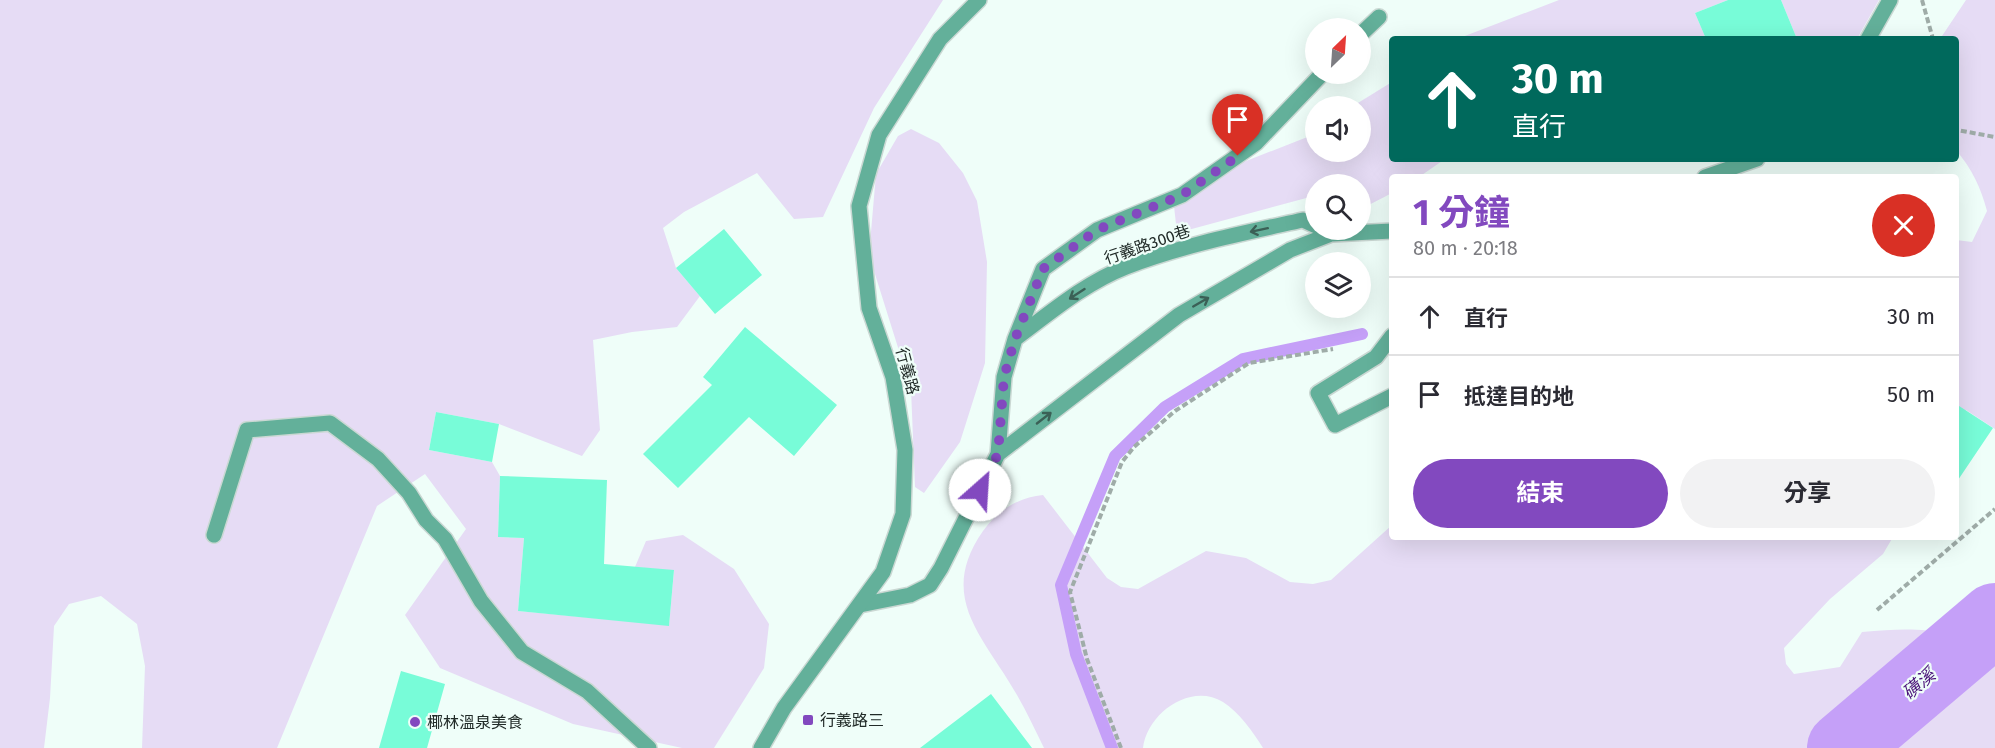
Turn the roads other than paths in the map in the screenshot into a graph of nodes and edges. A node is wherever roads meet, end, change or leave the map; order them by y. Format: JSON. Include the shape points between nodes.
{"nodes":[{"id":1,"x":979,"y":0,"type":"edge"},
{"id":2,"x":1890,"y":0,"type":"edge"},
{"id":3,"x":1379,"y":17,"type":"dead end"},
{"id":4,"x":1371,"y":25,"type":"edge"},
{"id":5,"x":1870,"y":36,"type":"edge"},
{"id":6,"x":1312,"y":84,"type":"edge"},
{"id":7,"x":1748,"y":162,"type":"edge"},
{"id":8,"x":1714,"y":174,"type":"edge"},
{"id":9,"x":1305,"y":221,"type":"edge"},
{"id":10,"x":1371,"y":231,"type":"edge"},
{"id":11,"x":1389,"y":231,"type":"edge"},
{"id":12,"x":1311,"y":240,"type":"edge"},
{"id":13,"x":1015,"y":339,"type":"junction"},
{"id":14,"x":1389,"y":340,"type":"edge"},
{"id":15,"x":1389,"y":398,"type":"edge"},
{"id":16,"x":998,"y":454,"type":"junction"},
{"id":17,"x":214,"y":535,"type":"dead end"},
{"id":18,"x":860,"y":605,"type":"junction"},
{"id":19,"x":649,"y":748,"type":"edge"},
{"id":20,"x":761,"y":748,"type":"edge"}],
"edges":[{"from":1,"to":18,"type":"street","name":"行義路","via":[[940,39],[879,135],[859,206],[869,308],[893,377],[905,450],[903,514],[883,572]]},
{"from":2,"to":5,"type":"street"},
{"from":3,"to":4,"type":"street"},
{"from":6,"to":13,"type":"street","via":[[1256,143],[1182,195],[1097,230],[1043,269]]},
{"from":7,"to":8,"type":"street"},
{"from":9,"to":13,"type":"street","name":"行義路300巷","one_way":true,"via":[[1213,240],[1125,267],[1076,293]]},
{"from":10,"to":11,"type":"street"},
{"from":16,"to":12,"type":"street","one_way":true,"via":[[1179,315]]},
{"from":13,"to":16,"type":"street","via":[[1004,377]]},
{"from":14,"to":15,"type":"street","via":[[1376,357],[1318,393],[1335,425]]},
{"from":16,"to":18,"type":"street","via":[[930,585],[910,595]]},
{"from":17,"to":19,"type":"street","via":[[248,430],[330,423],[378,459],[409,493],[426,520],[445,539],[481,601],[522,652],[587,691]]},
{"from":18,"to":20,"type":"street","name":"行義路","via":[[784,708]]}]}
